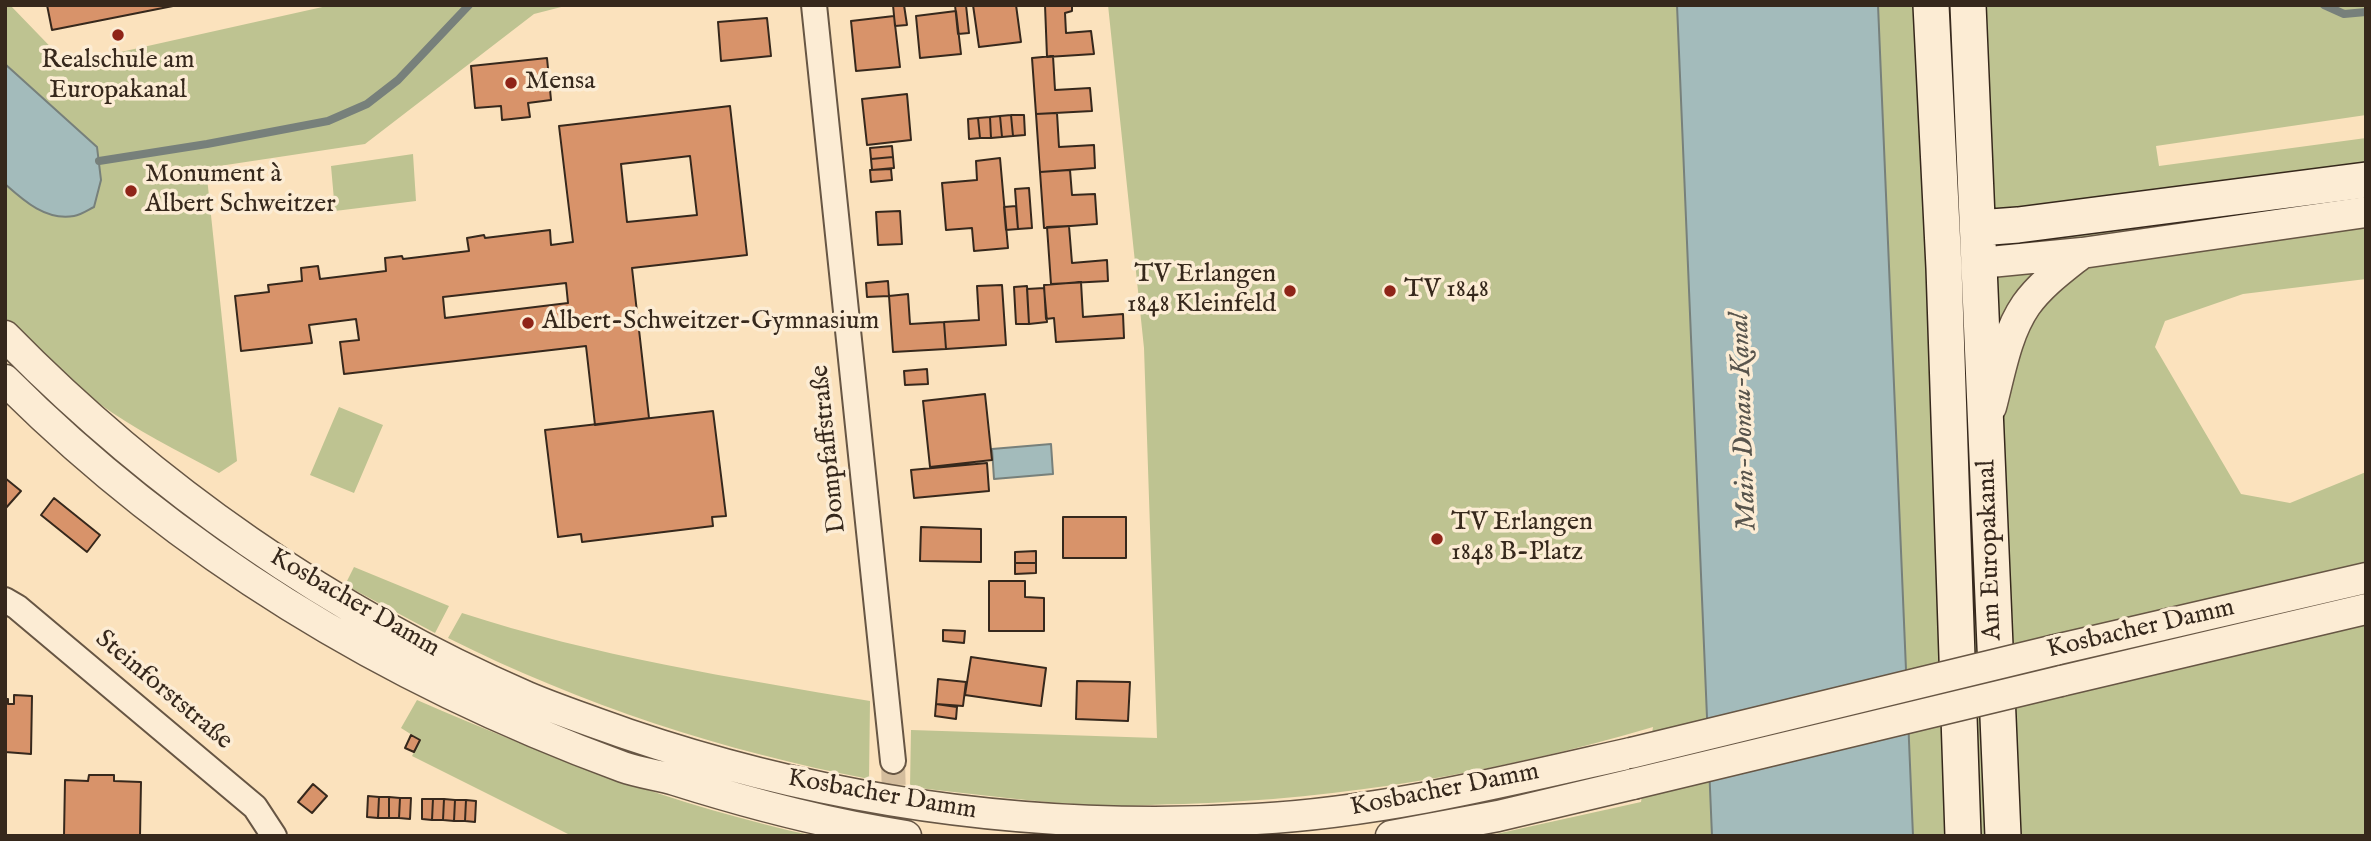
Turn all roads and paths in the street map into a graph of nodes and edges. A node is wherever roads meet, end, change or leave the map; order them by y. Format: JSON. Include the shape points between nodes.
{"nodes":[{"id":1,"x":814,"y":5,"type":"edge"},
{"id":2,"x":1931,"y":5,"type":"edge"},
{"id":3,"x":1968,"y":5,"type":"edge"},
{"id":4,"x":2366,"y":180,"type":"edge"},
{"id":5,"x":2366,"y":212,"type":"edge"},
{"id":6,"x":1961,"y":247,"type":"junction"},
{"id":7,"x":2082,"y":253,"type":"junction"},
{"id":8,"x":5,"y":336,"type":"edge"},
{"id":9,"x":5,"y":380,"type":"edge"},
{"id":10,"x":1986,"y":423,"type":"junction"},
{"id":11,"x":2366,"y":578,"type":"edge"},
{"id":12,"x":5,"y":600,"type":"edge"},
{"id":13,"x":2366,"y":609,"type":"edge"},
{"id":14,"x":893,"y":761,"type":"tunnel mouth"},
{"id":15,"x":274,"y":836,"type":"edge"},
{"id":16,"x":906,"y":836,"type":"edge"},
{"id":17,"x":1391,"y":836,"type":"edge"},
{"id":18,"x":1963,"y":836,"type":"edge"},
{"id":19,"x":2003,"y":836,"type":"edge"}],
"edges":[{"from":1,"to":14,"type":"street","name":"Dompfaffstraße"},
{"from":2,"to":6,"type":"main road","name":"Am Europakanal"},
{"from":3,"to":6,"type":"main road","name":"Am Europakanal"},
{"from":4,"to":6,"type":"main road","via":[[2018,225]]},
{"from":5,"to":7,"type":"street"},
{"from":6,"to":7,"type":"street"},
{"from":6,"to":10,"type":"main road","name":"Am Europakanal"},
{"from":6,"to":18,"type":"main road","name":"Am Europakanal"},
{"from":7,"to":10,"type":"street","via":[[2050,278],[2022,313],[2010,336]]},
{"from":8,"to":11,"type":"street","name":"Kosbacher Damm","bridge":true,"via":[[61,391],[178,490],[306,580],[383,625],[529,698],[668,748],[784,780],[906,804],[1003,816],[1129,823],[1211,821],[1304,816],[1458,793]]},
{"from":9,"to":16,"type":"street","name":"Kosbacher Damm","via":[[104,471],[253,583],[453,697],[627,768],[824,822]]},
{"from":10,"to":19,"type":"main road","name":"Am Europakanal"},
{"from":12,"to":15,"type":"street","name":"Steinforststraße","via":[[255,807]]},
{"from":13,"to":17,"type":"street","name":"Kosbacher Damm","bridge":true,"via":[[1498,816]]}]}
